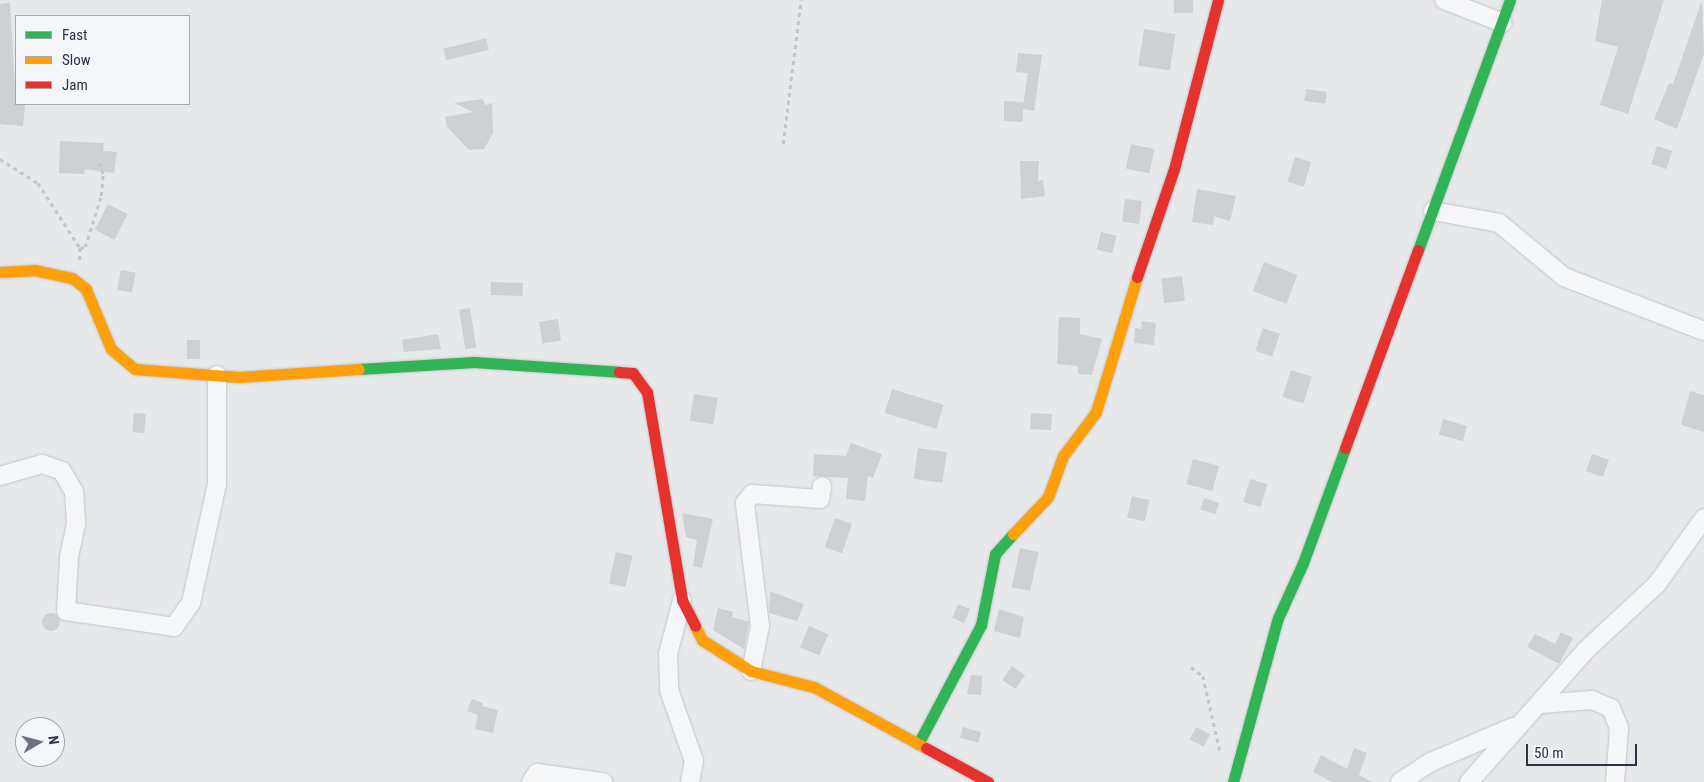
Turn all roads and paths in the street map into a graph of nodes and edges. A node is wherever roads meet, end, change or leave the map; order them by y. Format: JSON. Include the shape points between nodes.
{"nodes":[{"id":1,"x":801,"y":0,"type":"edge"},
{"id":2,"x":1218,"y":0,"type":"edge"},
{"id":3,"x":1444,"y":0,"type":"edge"},
{"id":4,"x":1510,"y":0,"type":"edge"},
{"id":5,"x":1503,"y":23,"type":"junction"},
{"id":6,"x":783,"y":144,"type":"dead end"},
{"id":7,"x":0,"y":159,"type":"edge"},
{"id":8,"x":97,"y":160,"type":"dead end"},
{"id":9,"x":1433,"y":212,"type":"junction"},
{"id":10,"x":80,"y":248,"type":"junction"},
{"id":11,"x":0,"y":272,"type":"edge"},
{"id":12,"x":65,"y":276,"type":"junction"},
{"id":13,"x":1704,"y":330,"type":"edge"},
{"id":14,"x":217,"y":375,"type":"junction"},
{"id":15,"x":0,"y":476,"type":"edge"},
{"id":16,"x":822,"y":486,"type":"dead end"},
{"id":17,"x":1704,"y":518,"type":"edge"},
{"id":18,"x":682,"y":600,"type":"junction"},
{"id":19,"x":1191,"y":667,"type":"dead end"},
{"id":20,"x":751,"y":671,"type":"junction"},
{"id":21,"x":1541,"y":704,"type":"junction"},
{"id":22,"x":1523,"y":722,"type":"junction"},
{"id":23,"x":918,"y":744,"type":"junction"},
{"id":24,"x":1220,"y":754,"type":"dead end"},
{"id":25,"x":531,"y":782,"type":"edge"},
{"id":26,"x":603,"y":782,"type":"edge"},
{"id":27,"x":690,"y":782,"type":"edge"},
{"id":28,"x":988,"y":782,"type":"edge"},
{"id":29,"x":1233,"y":782,"type":"edge"},
{"id":30,"x":1400,"y":782,"type":"edge"},
{"id":31,"x":1468,"y":782,"type":"edge"},
{"id":32,"x":1615,"y":782,"type":"edge"}],
"edges":[{"from":1,"to":6,"type":"path"},
{"from":2,"to":23,"type":"street","via":[[1174,169],[1124,315],[1096,412],[1063,456],[1048,497],[995,554],[981,625]]},
{"from":3,"to":5,"type":"street"},
{"from":4,"to":5,"type":"street"},
{"from":5,"to":9,"type":"street"},
{"from":7,"to":10,"type":"path","via":[[38,183]]},
{"from":8,"to":10,"type":"path","via":[[102,174],[101,196],[85,247]]},
{"from":9,"to":13,"type":"street","via":[[1499,223],[1564,277]]},
{"from":9,"to":29,"type":"street","via":[[1278,618]]},
{"from":10,"to":12,"type":"path","via":[[80,263]]},
{"from":11,"to":12,"type":"street","via":[[34,270]]},
{"from":12,"to":14,"type":"street","via":[[86,289],[111,349],[135,369]]},
{"from":14,"to":15,"type":"street","via":[[217,484],[191,603],[174,627],[66,611],[69,558],[76,524],[74,492],[62,471],[42,464]]},
{"from":14,"to":18,"type":"street","via":[[474,362],[633,372],[647,392]]},
{"from":16,"to":20,"type":"street","via":[[820,499],[752,494],[745,503],[760,626]]},
{"from":17,"to":21,"type":"street","via":[[1657,584],[1586,650]]},
{"from":18,"to":20,"type":"street","via":[[702,640]]},
{"from":18,"to":27,"type":"street","via":[[668,654],[669,690],[694,761]]},
{"from":19,"to":24,"type":"path","via":[[1203,676]]},
{"from":20,"to":23,"type":"street","via":[[814,687]]},
{"from":21,"to":22,"type":"street"},
{"from":21,"to":32,"type":"street","via":[[1592,700],[1611,708],[1620,728]]},
{"from":22,"to":30,"type":"street","via":[[1431,762]]},
{"from":22,"to":31,"type":"street"},
{"from":23,"to":28,"type":"street"},
{"from":25,"to":26,"type":"street","via":[[537,773]]}]}
